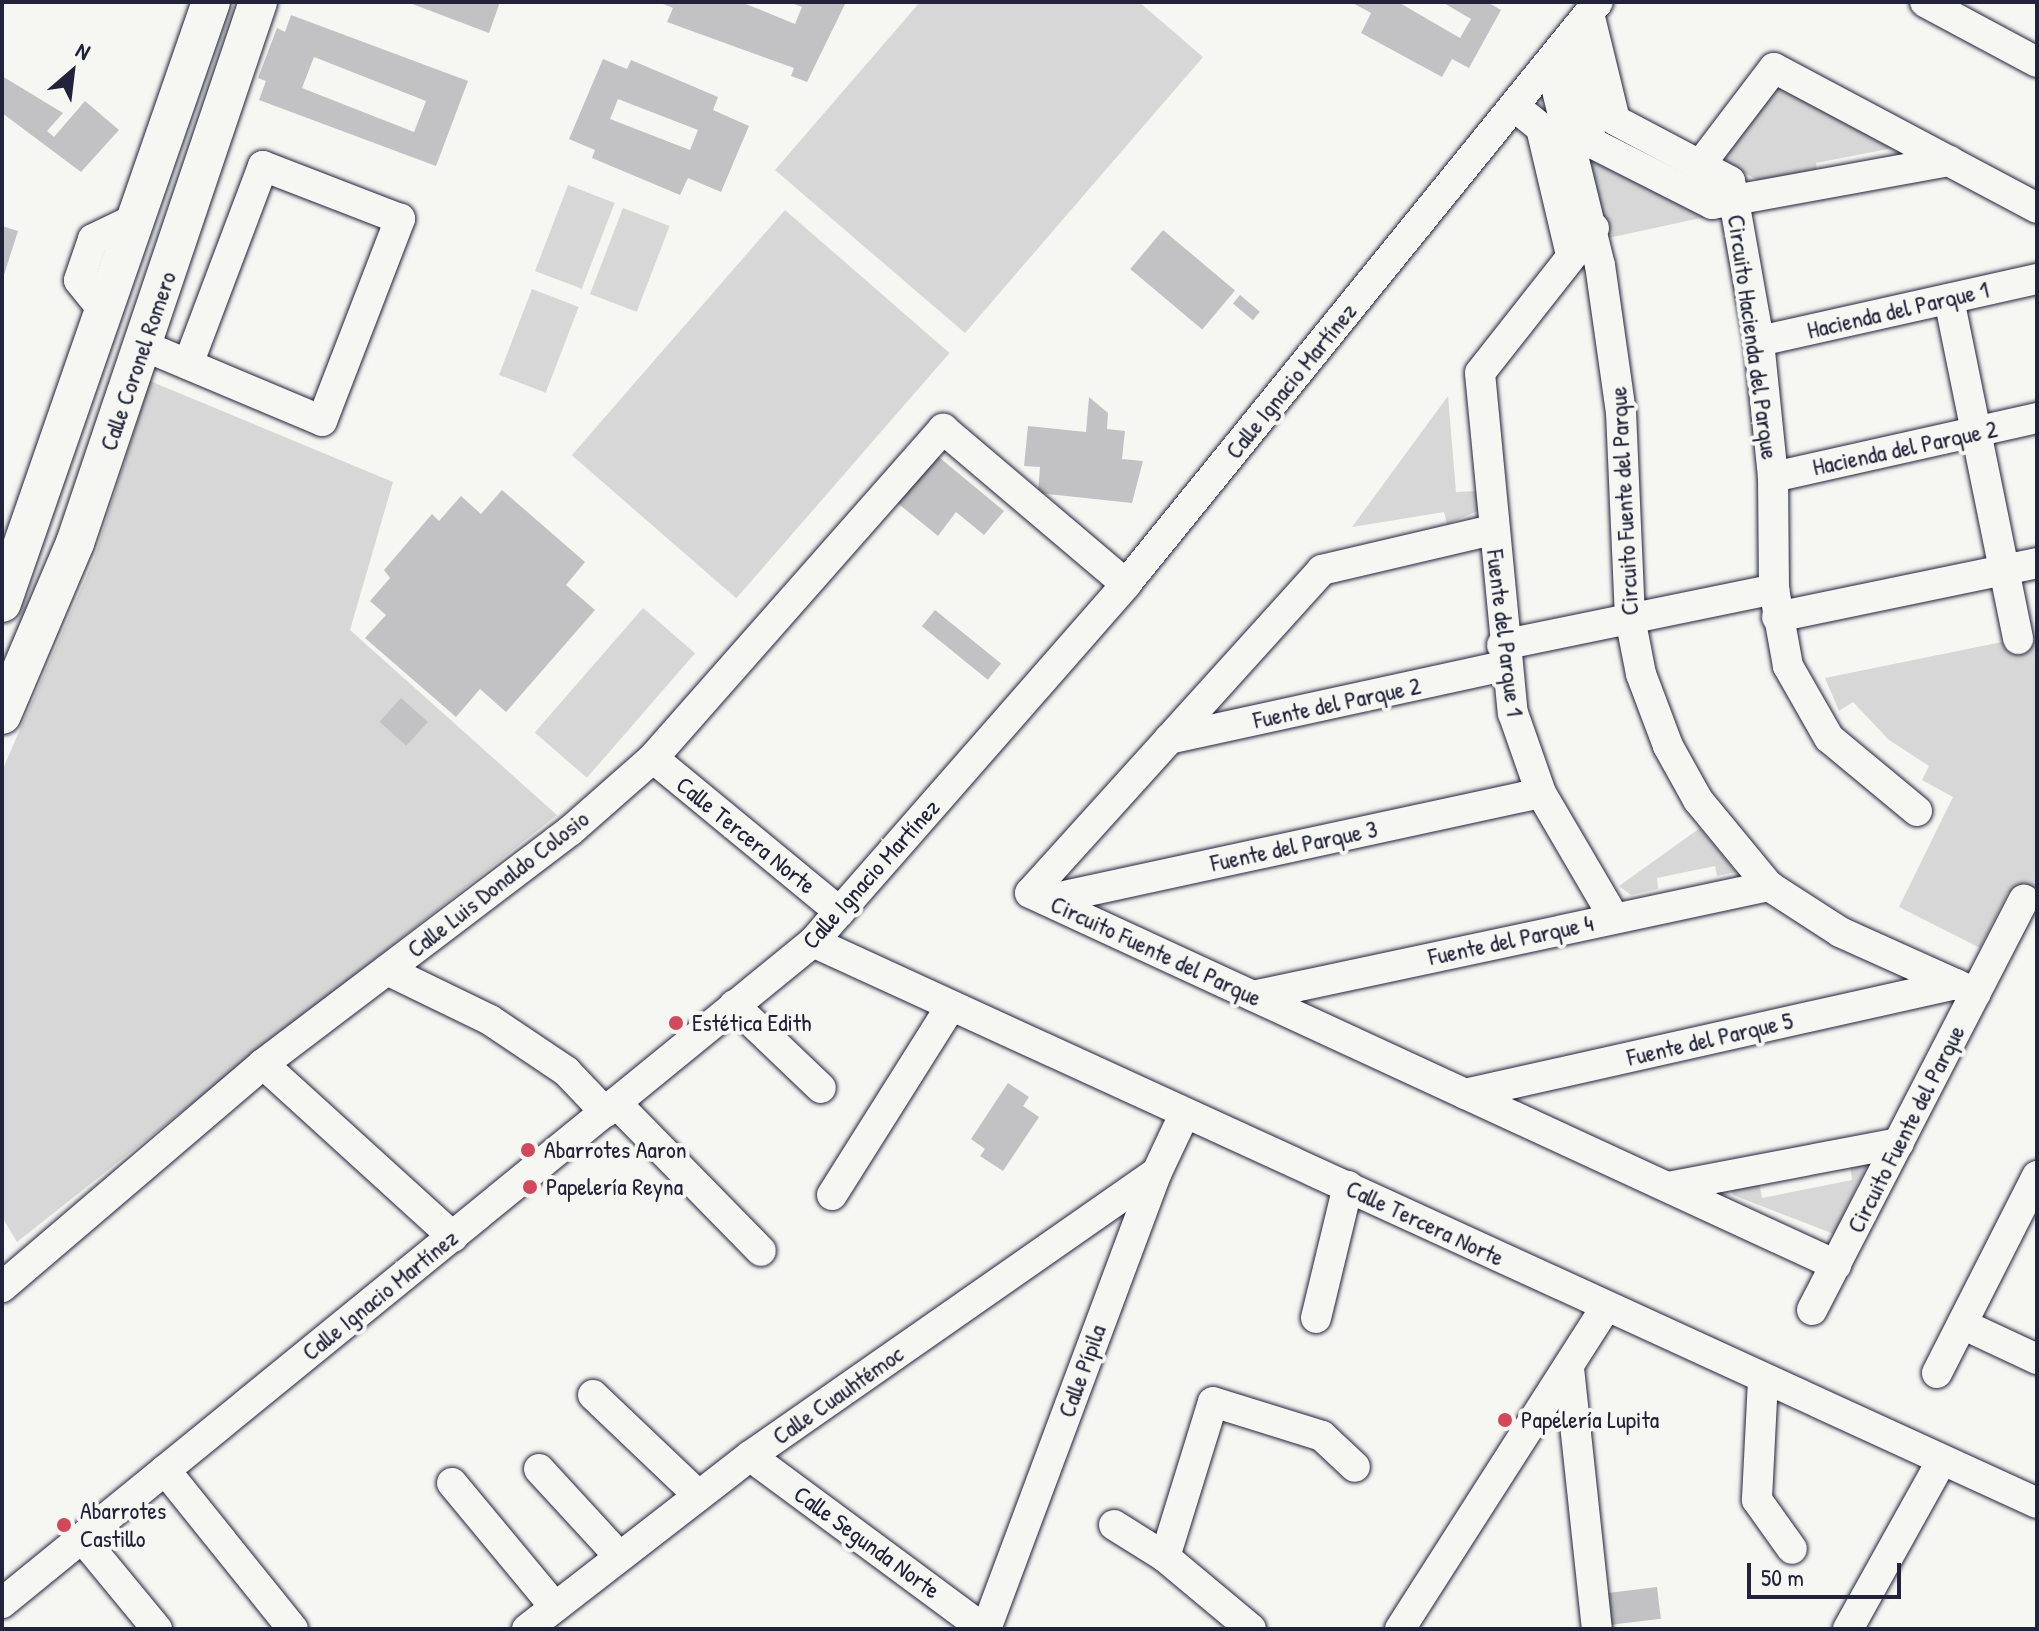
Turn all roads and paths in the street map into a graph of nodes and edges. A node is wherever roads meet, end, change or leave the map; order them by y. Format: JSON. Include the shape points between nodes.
{"nodes":[{"id":1,"x":211,"y":2,"type":"edge"},
{"id":2,"x":258,"y":2,"type":"edge"},
{"id":3,"x":1925,"y":2,"type":"edge"},
{"id":4,"x":1594,"y":8,"type":"edge"},
{"id":5,"x":1569,"y":39,"type":"junction"},
{"id":6,"x":1550,"y":62,"type":"junction"},
{"id":7,"x":2037,"y":62,"type":"edge"},
{"id":8,"x":1514,"y":106,"type":"junction"},
{"id":9,"x":1949,"y":161,"type":"junction"},
{"id":10,"x":1700,"y":165,"type":"junction"},
{"id":11,"x":1734,"y":200,"type":"junction"},
{"id":12,"x":2037,"y":208,"type":"edge"},
{"id":13,"x":1594,"y":228,"type":"junction"},
{"id":14,"x":1571,"y":255,"type":"junction"},
{"id":15,"x":2037,"y":279,"type":"edge"},
{"id":16,"x":1949,"y":299,"type":"junction"},
{"id":17,"x":149,"y":333,"type":"junction"},
{"id":18,"x":199,"y":334,"type":"junction"},
{"id":19,"x":1759,"y":341,"type":"junction"},
{"id":20,"x":188,"y":364,"type":"junction"},
{"id":21,"x":2037,"y":418,"type":"edge"},
{"id":22,"x":1975,"y":432,"type":"junction"},
{"id":23,"x":1773,"y":477,"type":"junction"},
{"id":24,"x":1492,"y":530,"type":"junction"},
{"id":25,"x":2037,"y":563,"type":"edge"},
{"id":26,"x":2003,"y":570,"type":"junction"},
{"id":27,"x":1126,"y":584,"type":"junction"},
{"id":28,"x":2,"y":603,"type":"edge"},
{"id":29,"x":1775,"y":603,"type":"junction"},
{"id":30,"x":1630,"y":618,"type":"junction"},
{"id":31,"x":2018,"y":639,"type":"dead end"},
{"id":32,"x":1503,"y":656,"type":"junction"},
{"id":33,"x":2,"y":715,"type":"edge"},
{"id":34,"x":1169,"y":739,"type":"junction"},
{"id":35,"x":653,"y":758,"type":"junction"},
{"id":36,"x":1541,"y":793,"type":"junction"},
{"id":37,"x":1917,"y":811,"type":"dead end"},
{"id":38,"x":1769,"y":886,"type":"junction"},
{"id":39,"x":2024,"y":899,"type":"dead end"},
{"id":40,"x":1046,"y":900,"type":"junction"},
{"id":41,"x":840,"y":912,"type":"junction"},
{"id":42,"x":1614,"y":918,"type":"junction"},
{"id":43,"x":813,"y":942,"type":"junction"},
{"id":44,"x":387,"y":970,"type":"junction"},
{"id":45,"x":1966,"y":988,"type":"junction"},
{"id":46,"x":1253,"y":996,"type":"junction"},
{"id":47,"x":734,"y":1005,"type":"junction"},
{"id":48,"x":951,"y":1006,"type":"junction"},
{"id":49,"x":263,"y":1064,"type":"junction"},
{"id":50,"x":821,"y":1088,"type":"dead end"},
{"id":51,"x":1465,"y":1094,"type":"junction"},
{"id":52,"x":611,"y":1108,"type":"junction"},
{"id":53,"x":1184,"y":1115,"type":"junction"},
{"id":54,"x":1899,"y":1143,"type":"junction"},
{"id":55,"x":1157,"y":1172,"type":"junction"},
{"id":56,"x":2037,"y":1176,"type":"edge"},
{"id":57,"x":1348,"y":1186,"type":"junction"},
{"id":58,"x":1668,"y":1187,"type":"junction"},
{"id":59,"x":832,"y":1195,"type":"dead end"},
{"id":60,"x":453,"y":1237,"type":"junction"},
{"id":61,"x":761,"y":1251,"type":"dead end"},
{"id":62,"x":1836,"y":1265,"type":"junction"},
{"id":63,"x":6,"y":1272,"type":"edge"},
{"id":64,"x":1605,"y":1309,"type":"junction"},
{"id":65,"x":1812,"y":1310,"type":"dead end"},
{"id":66,"x":1316,"y":1318,"type":"dead end"},
{"id":67,"x":1962,"y":1324,"type":"junction"},
{"id":68,"x":2037,"y":1359,"type":"edge"},
{"id":69,"x":1569,"y":1368,"type":"junction"},
{"id":70,"x":1937,"y":1373,"type":"dead end"},
{"id":71,"x":1763,"y":1380,"type":"junction"},
{"id":72,"x":593,"y":1395,"type":"dead end"},
{"id":73,"x":750,"y":1456,"type":"junction"},
{"id":74,"x":1942,"y":1460,"type":"junction"},
{"id":75,"x":1355,"y":1467,"type":"dead end"},
{"id":76,"x":539,"y":1469,"type":"dead end"},
{"id":77,"x":165,"y":1470,"type":"junction"},
{"id":78,"x":452,"y":1483,"type":"dead end"},
{"id":79,"x":699,"y":1496,"type":"junction"},
{"id":80,"x":2037,"y":1503,"type":"edge"},
{"id":81,"x":1114,"y":1525,"type":"dead end"},
{"id":82,"x":82,"y":1538,"type":"junction"},
{"id":83,"x":1792,"y":1549,"type":"dead end"},
{"id":84,"x":619,"y":1556,"type":"junction"},
{"id":85,"x":1165,"y":1557,"type":"junction"},
{"id":86,"x":2,"y":1603,"type":"edge"},
{"id":87,"x":554,"y":1606,"type":"junction"},
{"id":88,"x":157,"y":1629,"type":"edge"},
{"id":89,"x":293,"y":1629,"type":"edge"},
{"id":90,"x":527,"y":1629,"type":"edge"},
{"id":91,"x":985,"y":1629,"type":"edge"},
{"id":92,"x":1251,"y":1629,"type":"edge"},
{"id":93,"x":1400,"y":1629,"type":"edge"},
{"id":94,"x":1597,"y":1629,"type":"edge"},
{"id":95,"x":1848,"y":1629,"type":"edge"}],
"edges":[{"from":1,"to":28,"type":"main road","name":"Calle Coronel Romero"},
{"from":2,"to":17,"type":"main road","name":"Calle Coronel Romero"},
{"from":3,"to":7,"type":"street"},
{"from":4,"to":5,"type":"street","name":"Calle Ignacio Martínez"},
{"from":4,"to":10,"type":"street","name":"Circuito Hacienda del Parque","via":[[1615,120]]},
{"from":5,"to":6,"type":"street","name":"Calle Ignacio Martínez"},
{"from":5,"to":11,"type":"street","name":"Circuito Hacienda del Parque","via":[[1592,143],[1712,204]]},
{"from":6,"to":8,"type":"street","name":"Calle Ignacio Martínez"},
{"from":6,"to":13,"type":"street","name":"Circuito Fuente del Parque"},
{"from":8,"to":14,"type":"street","via":[[1541,128]]},
{"from":8,"to":27,"type":"street","name":"Calle Ignacio Martínez"},
{"from":9,"to":10,"type":"street","via":[[1774,68]]},
{"from":9,"to":11,"type":"street","name":"Circuito Hacienda del Parque"},
{"from":9,"to":12,"type":"street"},
{"from":10,"to":11,"type":"street","name":"Circuito Hacienda del Parque","via":[[1730,181]]},
{"from":11,"to":19,"type":"street","name":"Circuito Hacienda del Parque"},
{"from":13,"to":14,"type":"street"},
{"from":13,"to":30,"type":"street","name":"Circuito Fuente del Parque","via":[[1621,412]]},
{"from":14,"to":24,"type":"street","name":"Fuente del Parque 1","via":[[1480,373]]},
{"from":15,"to":16,"type":"street","name":"Hacienda del Parque 1"},
{"from":16,"to":19,"type":"street","name":"Hacienda del Parque 1"},
{"from":16,"to":22,"type":"street"},
{"from":17,"to":18,"type":"street"},
{"from":17,"to":20,"type":"street"},
{"from":17,"to":33,"type":"main road","name":"Calle Coronel Romero","via":[[75,543]]},
{"from":18,"to":20,"type":"street"},
{"from":18,"to":20,"type":"street","via":[[263,166],[400,219],[322,421]]},
{"from":19,"to":23,"type":"street","name":"Circuito Hacienda del Parque"},
{"from":21,"to":22,"type":"street","name":"Hacienda del Parque 2"},
{"from":22,"to":23,"type":"street","name":"Hacienda del Parque 2"},
{"from":22,"to":26,"type":"street"},
{"from":23,"to":29,"type":"street","name":"Circuito Hacienda del Parque"},
{"from":24,"to":32,"type":"street","name":"Fuente del Parque 1"},
{"from":24,"to":34,"type":"street","name":"Circuito Fuente del Parque","via":[[1322,570]]},
{"from":25,"to":26,"type":"street"},
{"from":26,"to":29,"type":"street"},
{"from":26,"to":31,"type":"street"},
{"from":27,"to":35,"type":"street","name":"Calle Luis Donaldo Colosio","via":[[943,429]]},
{"from":27,"to":41,"type":"street","name":"Calle Ignacio Martínez"},
{"from":29,"to":30,"type":"street","name":"Fuente del Parque 2"},
{"from":29,"to":37,"type":"street","name":"Circuito Hacienda del Parque","via":[[1788,666],[1829,738]]},
{"from":30,"to":32,"type":"street","name":"Fuente del Parque 2"},
{"from":30,"to":38,"type":"street","name":"Circuito Fuente del Parque","via":[[1651,705],[1675,760],[1706,811]]},
{"from":32,"to":34,"type":"street","name":"Fuente del Parque 2"},
{"from":32,"to":36,"type":"street","name":"Fuente del Parque 1","via":[[1513,713]]},
{"from":34,"to":40,"type":"street","name":"Circuito Fuente del Parque","via":[[1030,893]]},
{"from":35,"to":41,"type":"street","name":"Calle Tercera Norte"},
{"from":35,"to":44,"type":"street","name":"Calle Luis Donaldo Colosio","via":[[570,831]]},
{"from":36,"to":40,"type":"street","name":"Fuente del Parque 3"},
{"from":36,"to":42,"type":"street","name":"Fuente del Parque 1"},
{"from":38,"to":42,"type":"street","name":"Fuente del Parque 4"},
{"from":38,"to":45,"type":"street","name":"Circuito Fuente del Parque","via":[[1840,932]]},
{"from":39,"to":45,"type":"street","name":"Circuito Fuente del Parque"},
{"from":40,"to":46,"type":"street","name":"Circuito Fuente del Parque"},
{"from":41,"to":43,"type":"street","name":"Calle Ignacio Martínez"},
{"from":42,"to":46,"type":"street","name":"Fuente del Parque 4"},
{"from":43,"to":47,"type":"street","name":"Calle Ignacio Martínez"},
{"from":43,"to":48,"type":"street","name":"Calle Tercera Norte"},
{"from":44,"to":49,"type":"street","name":"Calle Luis Donaldo Colosio"},
{"from":44,"to":52,"type":"street","via":[[490,1020]]},
{"from":45,"to":51,"type":"street","name":"Fuente del Parque 5"},
{"from":45,"to":54,"type":"street","name":"Circuito Fuente del Parque"},
{"from":46,"to":51,"type":"street","name":"Circuito Fuente del Parque"},
{"from":47,"to":50,"type":"street"},
{"from":47,"to":52,"type":"street","name":"Calle Ignacio Martínez"},
{"from":48,"to":53,"type":"street","name":"Calle Tercera Norte"},
{"from":48,"to":59,"type":"street"},
{"from":49,"to":60,"type":"street"},
{"from":49,"to":63,"type":"street","name":"Calle Luis Donaldo Colosio"},
{"from":51,"to":58,"type":"street","name":"Circuito Fuente del Parque"},
{"from":52,"to":60,"type":"street","name":"Calle Ignacio Martínez"},
{"from":52,"to":61,"type":"street"},
{"from":53,"to":55,"type":"street","name":"Calle Pípila"},
{"from":53,"to":57,"type":"street","name":"Calle Tercera Norte"},
{"from":54,"to":58,"type":"street"},
{"from":54,"to":62,"type":"street","name":"Circuito Fuente del Parque"},
{"from":55,"to":73,"type":"street","name":"Calle Cuauhtémoc"},
{"from":55,"to":91,"type":"street","name":"Calle Pípila"},
{"from":56,"to":67,"type":"street"},
{"from":57,"to":64,"type":"street","name":"Calle Tercera Norte"},
{"from":57,"to":66,"type":"street"},
{"from":58,"to":62,"type":"street","name":"Circuito Fuente del Parque"},
{"from":60,"to":77,"type":"street","name":"Calle Ignacio Martínez"},
{"from":62,"to":65,"type":"street","name":"Circuito Fuente del Parque"},
{"from":64,"to":69,"type":"street"},
{"from":64,"to":71,"type":"street","name":"Calle Tercera Norte"},
{"from":67,"to":68,"type":"street"},
{"from":67,"to":70,"type":"street"},
{"from":69,"to":93,"type":"street"},
{"from":69,"to":94,"type":"street"},
{"from":71,"to":74,"type":"street","name":"Calle Tercera Norte"},
{"from":71,"to":83,"type":"street","via":[[1757,1500]]},
{"from":72,"to":79,"type":"street"},
{"from":73,"to":79,"type":"street","name":"Calle Cuauhtémoc"},
{"from":73,"to":91,"type":"street","name":"Calle Segunda Norte"},
{"from":74,"to":80,"type":"street","name":"Calle Tercera Norte"},
{"from":74,"to":95,"type":"street"},
{"from":75,"to":85,"type":"street","via":[[1322,1436],[1213,1402]]},
{"from":76,"to":84,"type":"street"},
{"from":77,"to":82,"type":"street","name":"Calle Ignacio Martínez"},
{"from":77,"to":89,"type":"street"},
{"from":78,"to":87,"type":"street"},
{"from":79,"to":84,"type":"street","name":"Calle Cuauhtémoc"},
{"from":81,"to":85,"type":"street"},
{"from":82,"to":86,"type":"street","name":"Calle Ignacio Martínez"},
{"from":82,"to":88,"type":"street"},
{"from":84,"to":87,"type":"street","name":"Calle Cuauhtémoc"},
{"from":85,"to":92,"type":"street"},
{"from":87,"to":90,"type":"street","name":"Calle Cuauhtémoc"}]}
